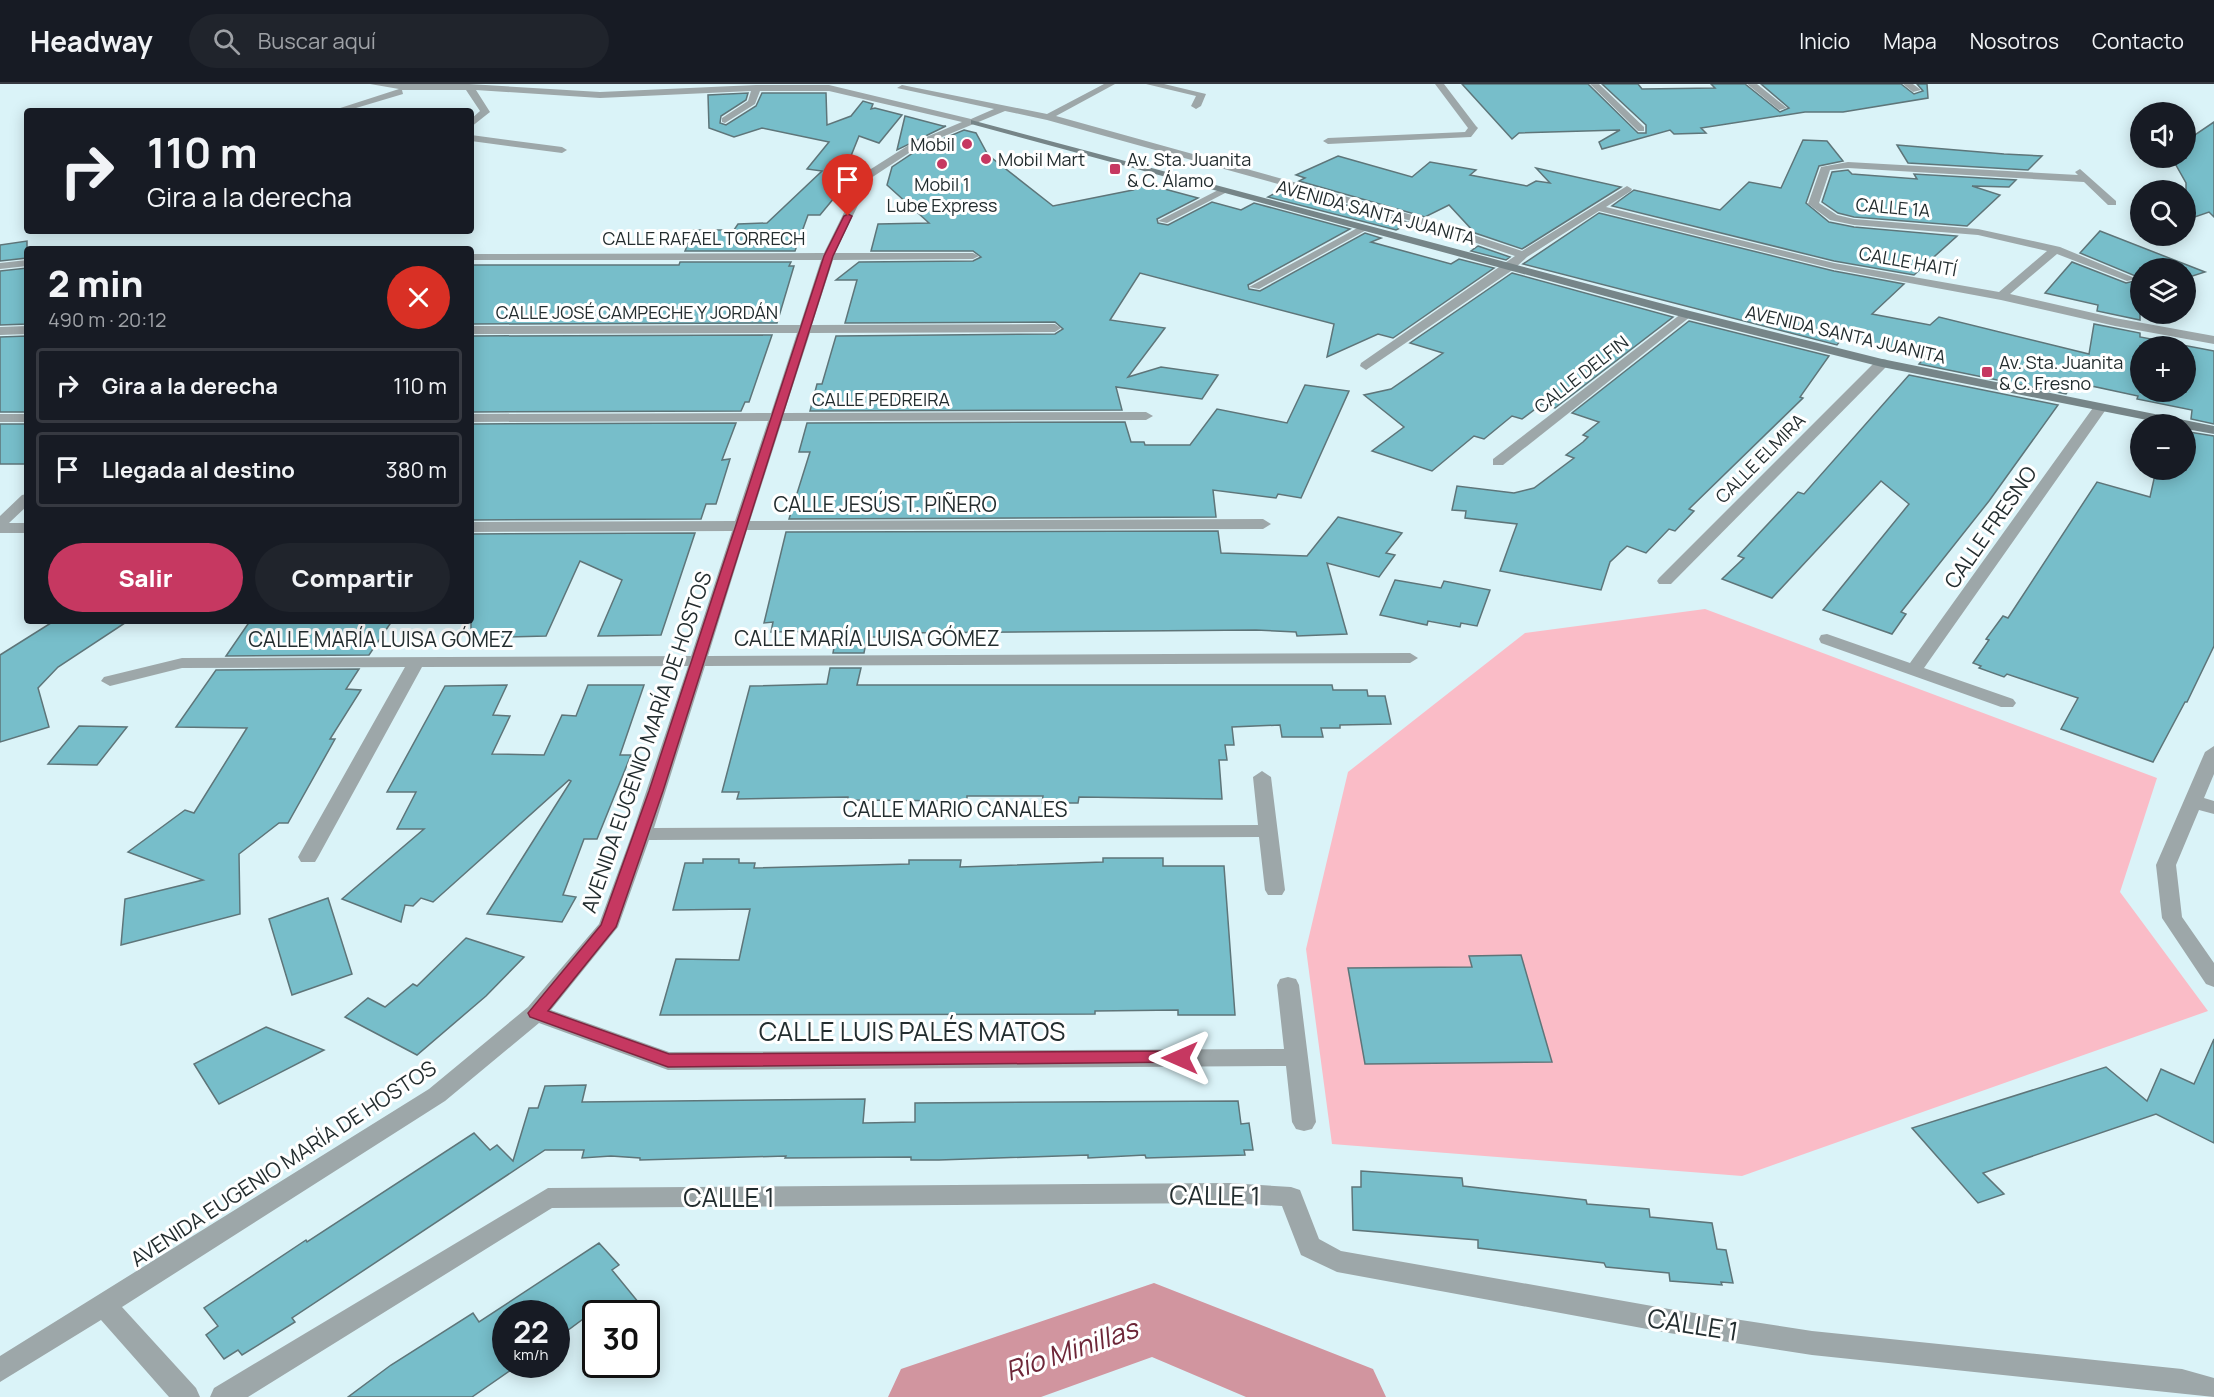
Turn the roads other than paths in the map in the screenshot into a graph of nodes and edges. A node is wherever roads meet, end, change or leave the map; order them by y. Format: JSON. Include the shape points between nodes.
{"nodes":[{"id":1,"x":374,"y":84,"type":"edge"},
{"id":2,"x":1111,"y":84,"type":"edge"},
{"id":3,"x":1150,"y":84,"type":"edge"},
{"id":4,"x":1438,"y":84,"type":"edge"},
{"id":5,"x":1594,"y":84,"type":"edge"},
{"id":6,"x":1751,"y":84,"type":"edge"},
{"id":7,"x":1906,"y":84,"type":"edge"},
{"id":8,"x":903,"y":86,"type":"edge"},
{"id":9,"x":469,"y":87,"type":"junction"},
{"id":10,"x":411,"y":88,"type":"junction"},
{"id":11,"x":756,"y":88,"type":"junction"},
{"id":12,"x":1916,"y":90,"type":"dead end"},
{"id":13,"x":886,"y":100,"type":"junction"},
{"id":14,"x":1196,"y":106,"type":"dead end"},
{"id":15,"x":346,"y":108,"type":"edge"},
{"id":16,"x":1005,"y":108,"type":"junction"},
{"id":17,"x":1782,"y":108,"type":"dead end"},
{"id":18,"x":1048,"y":117,"type":"junction"},
{"id":19,"x":725,"y":120,"type":"dead end"},
{"id":20,"x":474,"y":121,"type":"edge"},
{"id":21,"x":974,"y":122,"type":"junction"},
{"id":22,"x":1641,"y":129,"type":"dead end"},
{"id":23,"x":474,"y":138,"type":"edge"},
{"id":24,"x":1328,"y":141,"type":"dead end"},
{"id":25,"x":562,"y":150,"type":"dead end"},
{"id":26,"x":2075,"y":167,"type":"dead end"},
{"id":27,"x":2087,"y":179,"type":"junction"},
{"id":28,"x":1627,"y":189,"type":"dead end"},
{"id":29,"x":1226,"y":190,"type":"junction"},
{"id":30,"x":2112,"y":204,"type":"dead end"},
{"id":31,"x":1598,"y":208,"type":"junction"},
{"id":32,"x":1162,"y":221,"type":"dead end"},
{"id":33,"x":1365,"y":228,"type":"junction"},
{"id":34,"x":2056,"y":249,"type":"junction"},
{"id":35,"x":1523,"y":255,"type":"junction"},
{"id":36,"x":474,"y":256,"type":"edge"},
{"id":37,"x":828,"y":256,"type":"junction"},
{"id":38,"x":973,"y":256,"type":"dead end"},
{"id":39,"x":24,"y":264,"type":"edge"},
{"id":40,"x":0,"y":266,"type":"edge"},
{"id":41,"x":1510,"y":267,"type":"junction"},
{"id":42,"x":2130,"y":279,"type":"edge"},
{"id":43,"x":1255,"y":287,"type":"dead end"},
{"id":44,"x":2001,"y":296,"type":"junction"},
{"id":45,"x":1686,"y":314,"type":"junction"},
{"id":46,"x":1055,"y":328,"type":"dead end"},
{"id":47,"x":804,"y":329,"type":"junction"},
{"id":48,"x":0,"y":330,"type":"edge"},
{"id":49,"x":24,"y":330,"type":"edge"},
{"id":50,"x":474,"y":330,"type":"edge"},
{"id":51,"x":2214,"y":340,"type":"edge"},
{"id":52,"x":1882,"y":363,"type":"junction"},
{"id":53,"x":1366,"y":366,"type":"dead end"},
{"id":54,"x":2100,"y":408,"type":"junction"},
{"id":55,"x":2130,"y":414,"type":"edge"},
{"id":56,"x":1146,"y":416,"type":"dead end"},
{"id":57,"x":777,"y":417,"type":"junction"},
{"id":58,"x":0,"y":418,"type":"edge"},
{"id":59,"x":24,"y":418,"type":"edge"},
{"id":60,"x":474,"y":418,"type":"edge"},
{"id":61,"x":2196,"y":427,"type":"edge"},
{"id":62,"x":2214,"y":430,"type":"edge"},
{"id":63,"x":1498,"y":462,"type":"dead end"},
{"id":64,"x":24,"y":501,"type":"edge"},
{"id":65,"x":1263,"y":524,"type":"dead end"},
{"id":66,"x":0,"y":526,"type":"edge"},
{"id":67,"x":474,"y":526,"type":"edge"},
{"id":68,"x":742,"y":526,"type":"junction"},
{"id":69,"x":24,"y":528,"type":"edge"},
{"id":70,"x":1665,"y":581,"type":"dead end"},
{"id":71,"x":1827,"y":639,"type":"dead end"},
{"id":72,"x":1410,"y":658,"type":"dead end"},
{"id":73,"x":699,"y":661,"type":"junction"},
{"id":74,"x":416,"y":662,"type":"junction"},
{"id":75,"x":1914,"y":670,"type":"junction"},
{"id":76,"x":110,"y":681,"type":"dead end"},
{"id":77,"x":2007,"y":704,"type":"dead end"},
{"id":78,"x":2214,"y":752,"type":"edge"},
{"id":79,"x":1262,"y":777,"type":"dead end"},
{"id":80,"x":2193,"y":801,"type":"junction"},
{"id":81,"x":2214,"y":808,"type":"edge"},
{"id":82,"x":1268,"y":831,"type":"junction"},
{"id":83,"x":642,"y":834,"type":"junction"},
{"id":84,"x":308,"y":857,"type":"dead end"},
{"id":85,"x":1275,"y":890,"type":"dead end"},
{"id":86,"x":2214,"y":979,"type":"edge"},
{"id":87,"x":1288,"y":985,"type":"dead end"},
{"id":88,"x":536,"y":1013,"type":"junction"},
{"id":89,"x":1296,"y":1057,"type":"junction"},
{"id":90,"x":1304,"y":1122,"type":"dead end"},
{"id":91,"x":104,"y":1305,"type":"junction"},
{"id":92,"x":0,"y":1370,"type":"edge"},
{"id":93,"x":2214,"y":1390,"type":"edge"},
{"id":94,"x":186,"y":1397,"type":"edge"},
{"id":95,"x":224,"y":1397,"type":"edge"}],
"edges":[{"from":1,"to":10,"type":"street","name":"AVENIDA SANTA JUANITA"},
{"from":2,"to":18,"type":"street"},
{"from":3,"to":14,"type":"street","via":[[1201,94]]},
{"from":4,"to":24,"type":"street","via":[[1473,128],[1468,135]]},
{"from":5,"to":22,"type":"street"},
{"from":6,"to":17,"type":"street"},
{"from":7,"to":12,"type":"street"},
{"from":8,"to":13,"type":"street"},
{"from":8,"to":16,"type":"street"},
{"from":9,"to":10,"type":"street","name":"AVENIDA SANTA JUANITA"},
{"from":9,"to":11,"type":"street","name":"AVENIDA SANTA JUANITA","via":[[600,95]]},
{"from":9,"to":20,"type":"street","via":[[485,112]]},
{"from":10,"to":15,"type":"street"},
{"from":11,"to":13,"type":"street","name":"AVENIDA SANTA JUANITA","via":[[829,88]]},
{"from":11,"to":19,"type":"street","via":[[752,102]]},
{"from":13,"to":21,"type":"street","name":"AVENIDA SANTA JUANITA"},
{"from":16,"to":18,"type":"street"},
{"from":16,"to":21,"type":"street","name":"AVENIDA EUGENIO MARÍA DE HOSTOS"},
{"from":18,"to":35,"type":"street","via":[[1412,218]]},
{"from":21,"to":29,"type":"street","name":"AVENIDA SANTA JUANITA"},
{"from":21,"to":37,"type":"street","name":"AVENIDA EUGENIO MARÍA DE HOSTOS","via":[[915,145],[867,177]]},
{"from":23,"to":25,"type":"street"},
{"from":26,"to":27,"type":"street"},
{"from":27,"to":30,"type":"street"},
{"from":27,"to":34,"type":"street","name":"CALLE 1A","via":[[1826,167],[1813,204],[1834,218],[1854,222],[1978,232]]},
{"from":28,"to":31,"type":"street"},
{"from":29,"to":32,"type":"street"},
{"from":29,"to":33,"type":"street","name":"AVENIDA SANTA JUANITA"},
{"from":31,"to":35,"type":"street"},
{"from":31,"to":44,"type":"street","name":"CALLE HAITÍ","via":[[1834,266]]},
{"from":33,"to":41,"type":"street","name":"AVENIDA SANTA JUANITA"},
{"from":33,"to":43,"type":"street"},
{"from":34,"to":42,"type":"street"},
{"from":34,"to":44,"type":"street"},
{"from":35,"to":41,"type":"street"},
{"from":36,"to":37,"type":"street","name":"CALLE RAFAEL TORRECH"},
{"from":37,"to":38,"type":"street","name":"CALLE RAFAEL TORRECH"},
{"from":37,"to":47,"type":"street","name":"AVENIDA EUGENIO MARÍA DE HOSTOS"},
{"from":39,"to":40,"type":"street"},
{"from":41,"to":45,"type":"street","name":"AVENIDA SANTA JUANITA"},
{"from":41,"to":53,"type":"street"},
{"from":44,"to":51,"type":"street","name":"CALLE HAITÍ"},
{"from":45,"to":52,"type":"street","name":"AVENIDA SANTA JUANITA"},
{"from":45,"to":63,"type":"street","name":"CALLE DELFIN"},
{"from":46,"to":47,"type":"street","name":"CALLE JOSÉ CAMPECHE Y JORDÁN"},
{"from":47,"to":50,"type":"street","name":"CALLE JOSÉ CAMPECHE Y JORDÁN"},
{"from":47,"to":57,"type":"street","name":"AVENIDA EUGENIO MARÍA DE HOSTOS"},
{"from":48,"to":49,"type":"street"},
{"from":52,"to":54,"type":"street","name":"AVENIDA SANTA JUANITA"},
{"from":52,"to":70,"type":"street","name":"CALLE ELMIRA"},
{"from":54,"to":55,"type":"street","name":"AVENIDA SANTA JUANITA"},
{"from":54,"to":75,"type":"street","name":"CALLE FRESNO"},
{"from":56,"to":57,"type":"street","name":"CALLE PEDREIRA"},
{"from":57,"to":60,"type":"street","name":"CALLE PEDREIRA"},
{"from":57,"to":68,"type":"street","name":"AVENIDA EUGENIO MARÍA DE HOSTOS"},
{"from":58,"to":59,"type":"street"},
{"from":61,"to":62,"type":"street","name":"AVENIDA SANTA JUANITA"},
{"from":64,"to":66,"type":"street"},
{"from":65,"to":68,"type":"street","name":"CALLE JESÚS T. PIÑERO"},
{"from":66,"to":69,"type":"street"},
{"from":67,"to":68,"type":"street","name":"CALLE JESÚS T. PIÑERO"},
{"from":68,"to":73,"type":"street","name":"AVENIDA EUGENIO MARÍA DE HOSTOS"},
{"from":71,"to":75,"type":"street"},
{"from":72,"to":73,"type":"street","name":"CALLE MARÍA LUISA GÓMEZ"},
{"from":73,"to":74,"type":"street","name":"CALLE MARÍA LUISA GÓMEZ"},
{"from":73,"to":83,"type":"street","name":"AVENIDA EUGENIO MARÍA DE HOSTOS"},
{"from":74,"to":76,"type":"street","name":"CALLE MARÍA LUISA GÓMEZ","via":[[182,663]]},
{"from":74,"to":84,"type":"street"},
{"from":75,"to":77,"type":"street"},
{"from":78,"to":80,"type":"street"},
{"from":79,"to":82,"type":"street"},
{"from":80,"to":81,"type":"street"},
{"from":80,"to":86,"type":"street","via":[[2166,865],[2172,918]]},
{"from":82,"to":83,"type":"street","name":"CALLE MARIO CANALES"},
{"from":82,"to":85,"type":"street"},
{"from":83,"to":88,"type":"street","name":"AVENIDA EUGENIO MARÍA DE HOSTOS","via":[[608,927]]},
{"from":87,"to":89,"type":"street"},
{"from":88,"to":89,"type":"street","name":"CALLE LUIS PALÉS MATOS","via":[[668,1061]]},
{"from":88,"to":91,"type":"street","name":"AVENIDA EUGENIO MARÍA DE HOSTOS","via":[[437,1095]]},
{"from":89,"to":90,"type":"street"},
{"from":91,"to":92,"type":"street","name":"AVENIDA EUGENIO MARÍA DE HOSTOS"},
{"from":91,"to":94,"type":"street"},
{"from":93,"to":95,"type":"street","name":"CALLE 1","via":[[2182,1381],[1812,1343],[1337,1261],[1310,1247],[1291,1197],[1229,1193],[548,1198]]}]}
